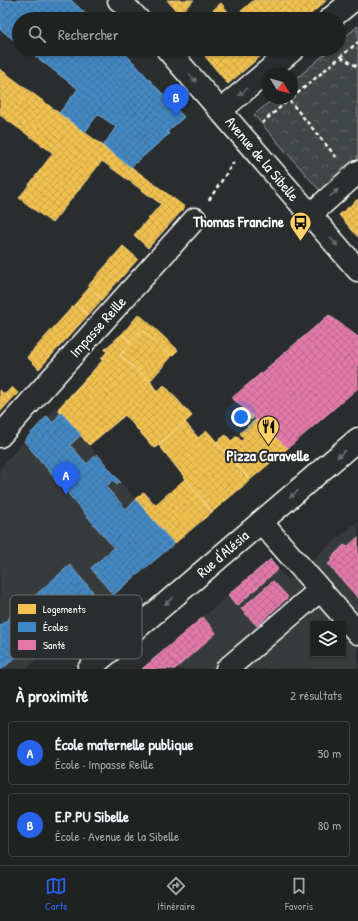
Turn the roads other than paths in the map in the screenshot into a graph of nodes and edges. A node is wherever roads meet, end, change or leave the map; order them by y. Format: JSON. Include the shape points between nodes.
{"nodes":[{"id":1,"x":119,"y":0,"type":"edge"},
{"id":2,"x":353,"y":0,"type":"edge"},
{"id":3,"x":131,"y":12,"type":"edge"},
{"id":4,"x":338,"y":12,"type":"edge"},
{"id":5,"x":173,"y":56,"type":"edge"},
{"id":6,"x":286,"y":56,"type":"edge"},
{"id":7,"x":221,"y":110,"type":"junction"},
{"id":8,"x":350,"y":168,"type":"edge"},
{"id":9,"x":201,"y":212,"type":"road end"},
{"id":10,"x":310,"y":214,"type":"junction"},
{"id":11,"x":358,"y":270,"type":"edge"},
{"id":12,"x":0,"y":436,"type":"edge"},
{"id":13,"x":358,"y":439,"type":"edge"},
{"id":14,"x":261,"y":522,"type":"junction"},
{"id":15,"x":320,"y":590,"type":"junction"},
{"id":16,"x":142,"y":624,"type":"edge"},
{"id":17,"x":358,"y":633,"type":"edge"},
{"id":18,"x":101,"y":659,"type":"edge"},
{"id":19,"x":89,"y":669,"type":"edge"},
{"id":20,"x":227,"y":669,"type":"edge"}],
"edges":[{"from":1,"to":3,"type":"street"},
{"from":2,"to":4,"type":"street"},
{"from":5,"to":7,"type":"street","name":"Avenue de la Sibelle","one_way":true},
{"from":6,"to":7,"type":"street","one_way":true},
{"from":7,"to":10,"type":"street","name":"Avenue de la Sibelle"},
{"from":10,"to":8,"type":"street","one_way":true},
{"from":9,"to":12,"type":"street","name":"Impasse Reille"},
{"from":10,"to":11,"type":"street","name":"Avenue de la Sibelle","one_way":true},
{"from":13,"to":14,"type":"street","name":"Rue d'Alésia","one_way":true},
{"from":14,"to":15,"type":"street"},
{"from":14,"to":16,"type":"street","name":"Rue d'Alésia","one_way":true},
{"from":15,"to":17,"type":"street"},
{"from":15,"to":20,"type":"street"},
{"from":18,"to":19,"type":"street","name":"Rue d'Alésia","one_way":true}]}
